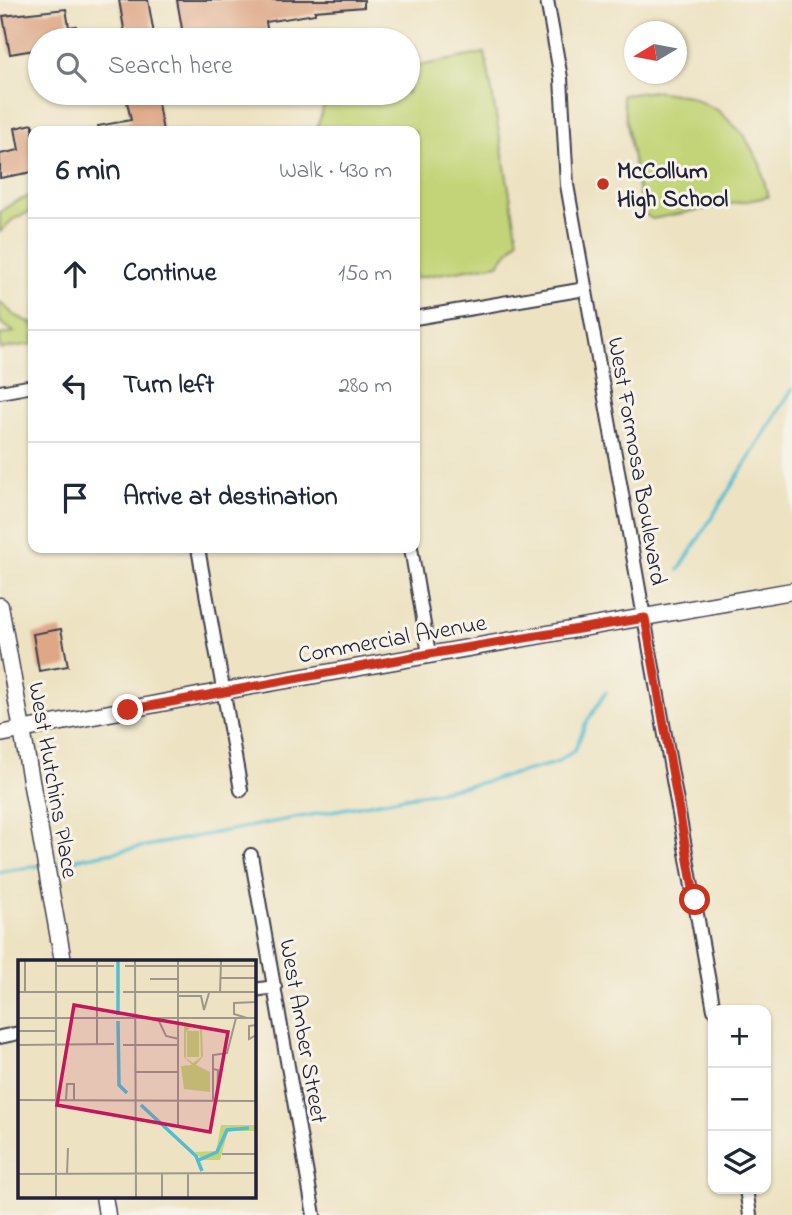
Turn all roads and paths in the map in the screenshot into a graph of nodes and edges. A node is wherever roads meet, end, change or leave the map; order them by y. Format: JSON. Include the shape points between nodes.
{"nodes":[{"id":1,"x":547,"y":0,"type":"edge"},
{"id":2,"x":585,"y":289,"type":"junction"},
{"id":3,"x":420,"y":317,"type":"edge"},
{"id":4,"x":28,"y":387,"type":"edge"},
{"id":5,"x":0,"y":391,"type":"edge"},
{"id":6,"x":199,"y":553,"type":"edge"},
{"id":7,"x":412,"y":553,"type":"edge"},
{"id":8,"x":792,"y":591,"type":"edge"},
{"id":9,"x":0,"y":606,"type":"edge"},
{"id":10,"x":645,"y":618,"type":"junction"},
{"id":11,"x":429,"y":654,"type":"junction"},
{"id":12,"x":223,"y":691,"type":"junction"},
{"id":13,"x":22,"y":731,"type":"junction"},
{"id":14,"x":0,"y":734,"type":"edge"},
{"id":15,"x":241,"y":790,"type":"dead end"},
{"id":16,"x":251,"y":855,"type":"dead end"},
{"id":17,"x":63,"y":960,"type":"edge"},
{"id":18,"x":275,"y":987,"type":"junction"},
{"id":19,"x":256,"y":990,"type":"edge"},
{"id":20,"x":713,"y":1005,"type":"edge"},
{"id":21,"x":18,"y":1033,"type":"edge"},
{"id":22,"x":0,"y":1037,"type":"edge"},
{"id":23,"x":747,"y":1194,"type":"edge"},
{"id":24,"x":314,"y":1215,"type":"edge"},
{"id":25,"x":750,"y":1215,"type":"edge"}],
"edges":[{"from":1,"to":2,"type":"street","name":"West Formosa Boulevard","via":[[561,78],[567,184]]},
{"from":2,"to":3,"type":"street"},
{"from":2,"to":10,"type":"street","name":"West Formosa Boulevard"},
{"from":4,"to":5,"type":"street"},
{"from":6,"to":12,"type":"street"},
{"from":7,"to":11,"type":"street"},
{"from":8,"to":10,"type":"street","name":"Commercial Avenue"},
{"from":9,"to":13,"type":"street","name":"West Hutchins Place"},
{"from":10,"to":11,"type":"street","name":"Commercial Avenue"},
{"from":10,"to":20,"type":"street","name":"West Formosa Boulevard"},
{"from":11,"to":12,"type":"street","name":"Commercial Avenue"},
{"from":12,"to":13,"type":"street","name":"Commercial Avenue"},
{"from":12,"to":15,"type":"street"},
{"from":13,"to":14,"type":"street","name":"Commercial Avenue"},
{"from":13,"to":17,"type":"street","name":"West Hutchins Place"},
{"from":16,"to":18,"type":"street","name":"West Amber Street"},
{"from":18,"to":19,"type":"street"},
{"from":18,"to":24,"type":"street","name":"West Amber Street"},
{"from":21,"to":22,"type":"street"},
{"from":23,"to":25,"type":"street"}]}
